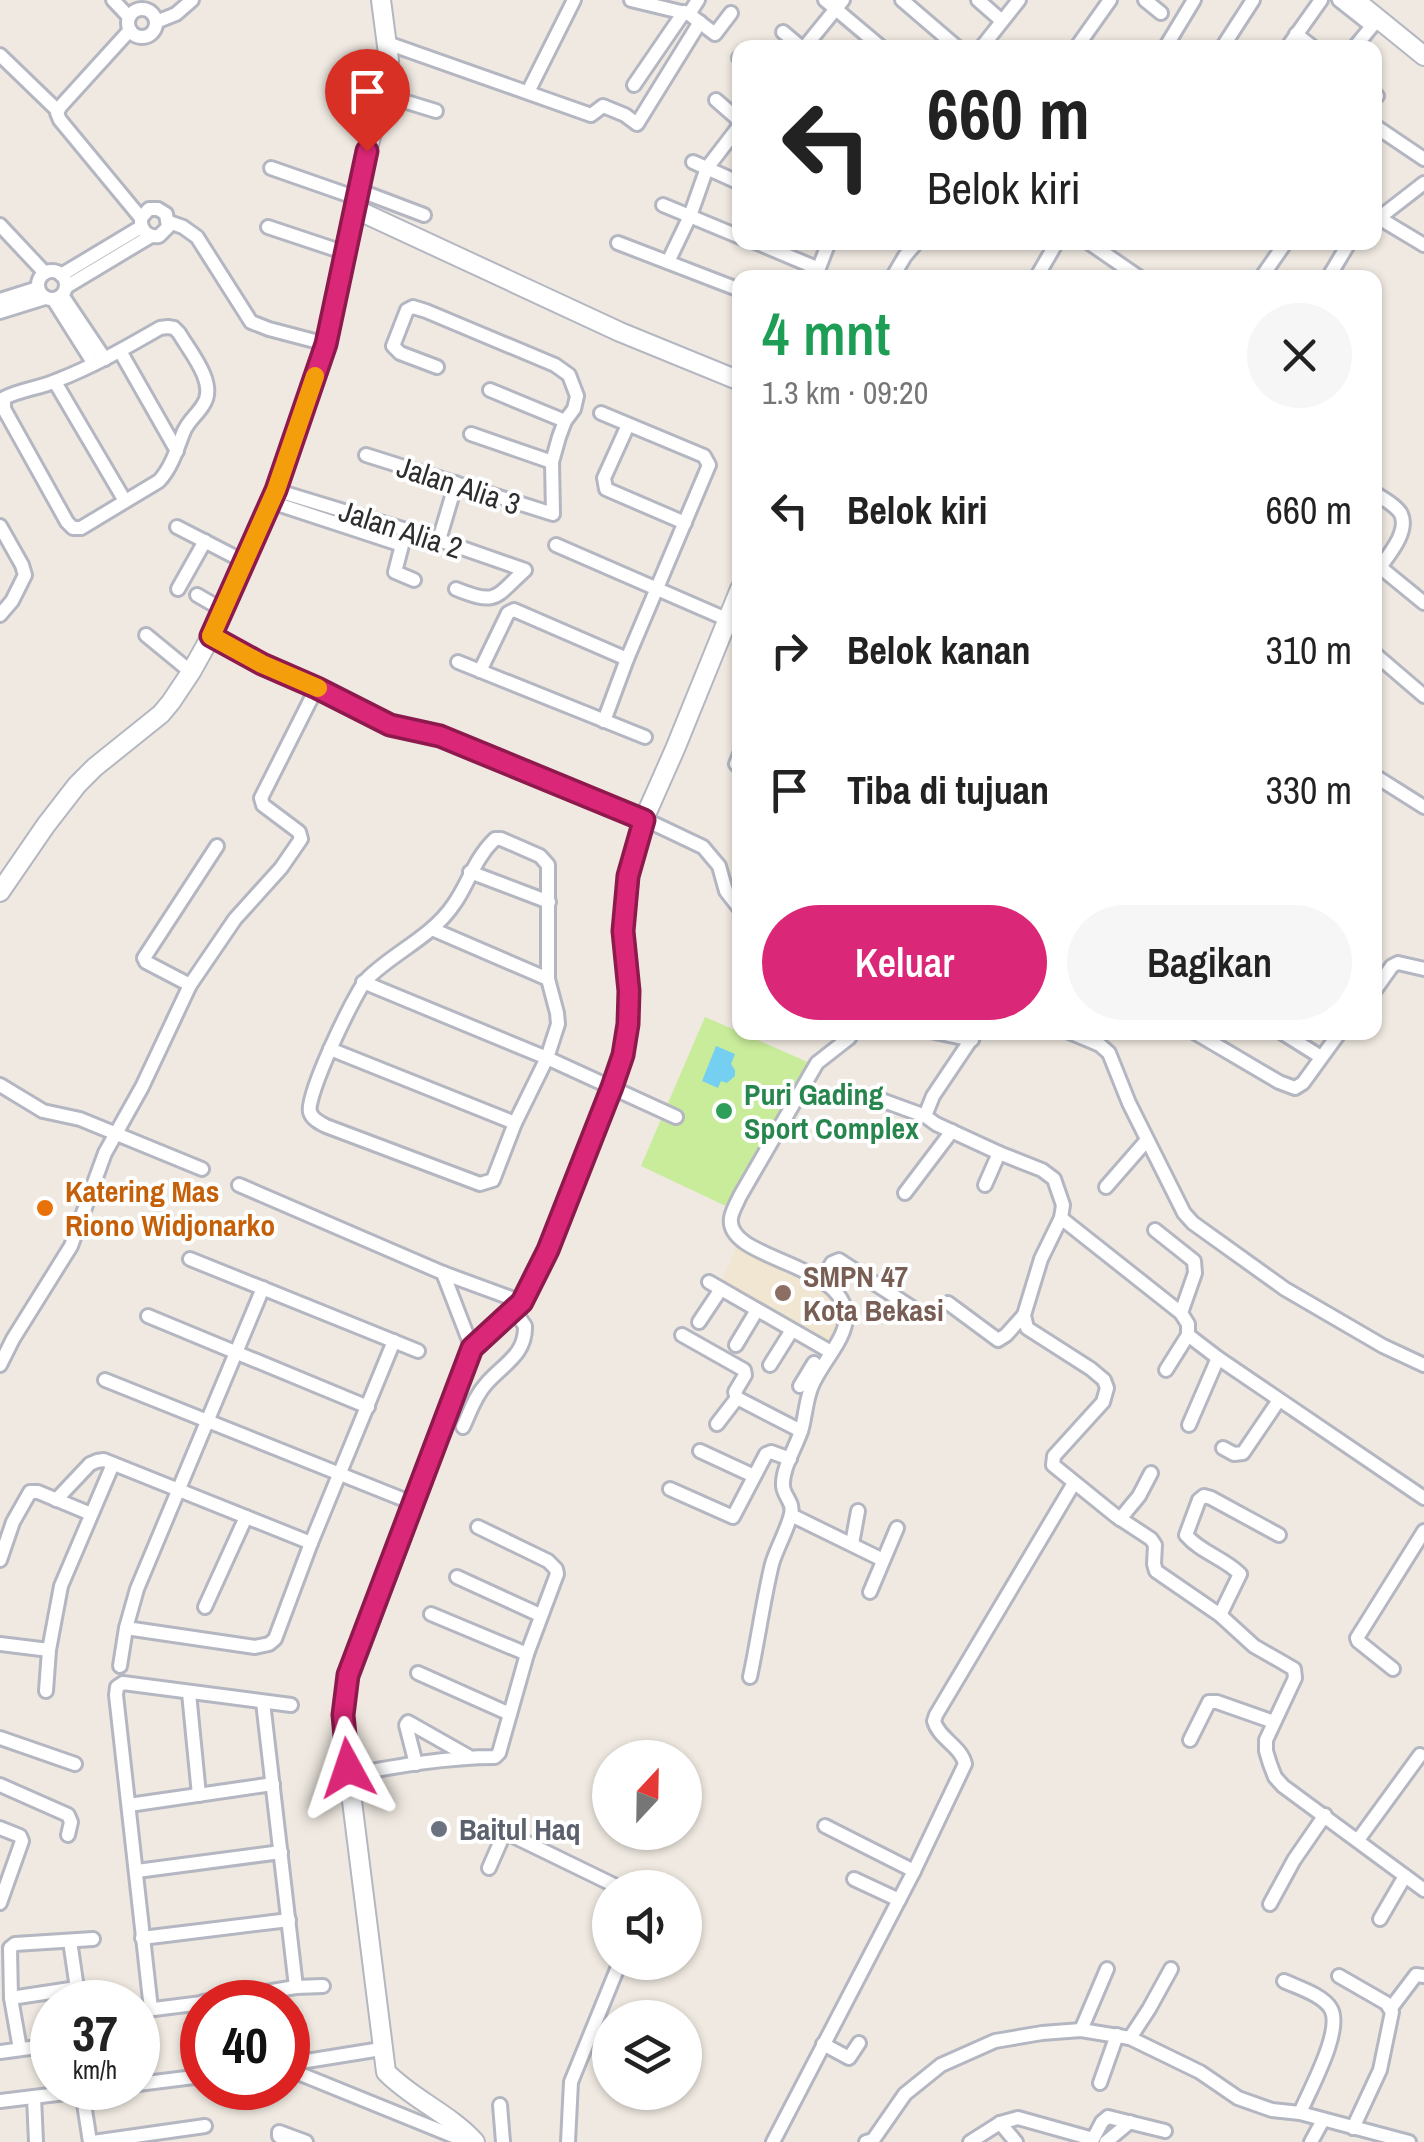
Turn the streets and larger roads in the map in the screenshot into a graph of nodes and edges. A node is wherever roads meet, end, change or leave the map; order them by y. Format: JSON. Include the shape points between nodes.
{"nodes":[{"id":1,"x":113,"y":0,"type":"edge"},
{"id":2,"x":192,"y":0,"type":"edge"},
{"id":3,"x":381,"y":0,"type":"edge"},
{"id":4,"x":574,"y":0,"type":"edge"},
{"id":5,"x":630,"y":0,"type":"edge"},
{"id":6,"x":698,"y":0,"type":"edge"},
{"id":7,"x":902,"y":0,"type":"edge"},
{"id":8,"x":978,"y":0,"type":"edge"},
{"id":9,"x":1018,"y":0,"type":"edge"},
{"id":10,"x":1110,"y":0,"type":"edge"},
{"id":11,"x":1145,"y":0,"type":"edge"},
{"id":12,"x":1194,"y":0,"type":"edge"},
{"id":13,"x":1253,"y":0,"type":"edge"},
{"id":14,"x":1320,"y":0,"type":"edge"},
{"id":15,"x":1339,"y":0,"type":"edge"},
{"id":16,"x":1355,"y":0,"type":"edge"},
{"id":17,"x":834,"y":3,"type":"edge"},
{"id":18,"x":731,"y":13,"type":"dead end"},
{"id":19,"x":1161,"y":13,"type":"dead end"},
{"id":20,"x":691,"y":16,"type":"junction"},
{"id":21,"x":131,"y":19,"type":"edge"},
{"id":22,"x":156,"y":22,"type":"junction"},
{"id":23,"x":1002,"y":22,"type":"junction"},
{"id":24,"x":1375,"y":22,"type":"junction"},
{"id":25,"x":783,"y":32,"type":"dead end"},
{"id":26,"x":1296,"y":34,"type":"junction"},
{"id":27,"x":793,"y":40,"type":"edge"},
{"id":28,"x":809,"y":40,"type":"edge"},
{"id":29,"x":873,"y":40,"type":"edge"},
{"id":30,"x":949,"y":40,"type":"edge"},
{"id":31,"x":988,"y":40,"type":"edge"},
{"id":32,"x":1080,"y":40,"type":"edge"},
{"id":33,"x":1170,"y":40,"type":"edge"},
{"id":34,"x":1227,"y":40,"type":"edge"},
{"id":35,"x":1293,"y":40,"type":"edge"},
{"id":36,"x":1304,"y":40,"type":"edge"},
{"id":37,"x":1360,"y":40,"type":"edge"},
{"id":38,"x":387,"y":44,"type":"junction"},
{"id":39,"x":0,"y":55,"type":"edge"},
{"id":40,"x":1424,"y":56,"type":"edge"},
{"id":41,"x":634,"y":85,"type":"dead end"},
{"id":42,"x":528,"y":92,"type":"junction"},
{"id":43,"x":384,"y":96,"type":"junction"},
{"id":44,"x":716,"y":100,"type":"dead end"},
{"id":45,"x":58,"y":110,"type":"junction"},
{"id":46,"x":436,"y":112,"type":"dead end"},
{"id":47,"x":732,"y":115,"type":"edge"},
{"id":48,"x":1382,"y":131,"type":"edge"},
{"id":49,"x":732,"y":134,"type":"edge"},
{"id":50,"x":1424,"y":159,"type":"edge"},
{"id":51,"x":693,"y":162,"type":"dead end"},
{"id":52,"x":271,"y":168,"type":"dead end"},
{"id":53,"x":707,"y":168,"type":"junction"},
{"id":54,"x":732,"y":179,"type":"edge"},
{"id":55,"x":1424,"y":183,"type":"edge"},
{"id":56,"x":357,"y":199,"type":"junction"},
{"id":57,"x":662,"y":205,"type":"dead end"},
{"id":58,"x":1382,"y":215,"type":"edge"},
{"id":59,"x":424,"y":216,"type":"dead end"},
{"id":60,"x":690,"y":216,"type":"junction"},
{"id":61,"x":169,"y":222,"type":"junction"},
{"id":62,"x":1382,"y":222,"type":"edge"},
{"id":63,"x":144,"y":223,"type":"junction"},
{"id":64,"x":0,"y":225,"type":"edge"},
{"id":65,"x":268,"y":226,"type":"dead end"},
{"id":66,"x":732,"y":233,"type":"edge"},
{"id":67,"x":618,"y":242,"type":"dead end"},
{"id":68,"x":1424,"y":245,"type":"edge"},
{"id":69,"x":770,"y":250,"type":"edge"},
{"id":70,"x":1100,"y":250,"type":"edge"},
{"id":71,"x":346,"y":253,"type":"junction"},
{"id":72,"x":668,"y":262,"type":"junction"},
{"id":73,"x":811,"y":270,"type":"edge"},
{"id":74,"x":1128,"y":270,"type":"edge"},
{"id":75,"x":732,"y":287,"type":"edge"},
{"id":76,"x":54,"y":290,"type":"junction"},
{"id":77,"x":0,"y":300,"type":"edge"},
{"id":78,"x":0,"y":312,"type":"edge"},
{"id":79,"x":326,"y":344,"type":"junction"},
{"id":80,"x":120,"y":352,"type":"junction"},
{"id":81,"x":99,"y":361,"type":"junction"},
{"id":82,"x":437,"y":367,"type":"dead end"},
{"id":83,"x":732,"y":378,"type":"edge"},
{"id":84,"x":54,"y":382,"type":"junction"},
{"id":85,"x":490,"y":390,"type":"dead end"},
{"id":86,"x":601,"y":414,"type":"dead end"},
{"id":87,"x":566,"y":421,"type":"junction"},
{"id":88,"x":628,"y":425,"type":"junction"},
{"id":89,"x":471,"y":434,"type":"dead end"},
{"id":90,"x":177,"y":451,"type":"junction"},
{"id":91,"x":366,"y":455,"type":"dead end"},
{"id":92,"x":552,"y":462,"type":"junction"},
{"id":93,"x":456,"y":483,"type":"junction"},
{"id":94,"x":273,"y":496,"type":"junction"},
{"id":95,"x":1382,"y":497,"type":"edge"},
{"id":96,"x":124,"y":501,"type":"junction"},
{"id":97,"x":685,"y":523,"type":"junction"},
{"id":98,"x":0,"y":526,"type":"edge"},
{"id":99,"x":177,"y":526,"type":"dead end"},
{"id":100,"x":439,"y":540,"type":"junction"},
{"id":101,"x":205,"y":541,"type":"junction"},
{"id":102,"x":556,"y":545,"type":"dead end"},
{"id":103,"x":245,"y":562,"type":"junction"},
{"id":104,"x":1382,"y":564,"type":"edge"},
{"id":105,"x":1382,"y":573,"type":"edge"},
{"id":106,"x":414,"y":580,"type":"dead end"},
{"id":107,"x":178,"y":589,"type":"dead end"},
{"id":108,"x":456,"y":589,"type":"dead end"},
{"id":109,"x":657,"y":589,"type":"junction"},
{"id":110,"x":197,"y":596,"type":"dead end"},
{"id":111,"x":1424,"y":603,"type":"edge"},
{"id":112,"x":223,"y":610,"type":"junction"},
{"id":113,"x":0,"y":615,"type":"edge"},
{"id":114,"x":732,"y":622,"type":"edge"},
{"id":115,"x":732,"y":624,"type":"edge"},
{"id":116,"x":146,"y":635,"type":"dead end"},
{"id":117,"x":211,"y":636,"type":"junction"},
{"id":118,"x":628,"y":659,"type":"junction"},
{"id":119,"x":1382,"y":660,"type":"edge"},
{"id":120,"x":458,"y":662,"type":"dead end"},
{"id":121,"x":480,"y":670,"type":"junction"},
{"id":122,"x":191,"y":672,"type":"junction"},
{"id":123,"x":317,"y":688,"type":"junction"},
{"id":124,"x":1424,"y":696,"type":"edge"},
{"id":125,"x":604,"y":721,"type":"junction"},
{"id":126,"x":644,"y":737,"type":"dead end"},
{"id":127,"x":1382,"y":780,"type":"edge"},
{"id":128,"x":1424,"y":807,"type":"edge"},
{"id":129,"x":644,"y":820,"type":"junction"},
{"id":130,"x":216,"y":846,"type":"dead end"},
{"id":131,"x":470,"y":872,"type":"junction"},
{"id":132,"x":0,"y":892,"type":"edge"},
{"id":133,"x":732,"y":898,"type":"edge"},
{"id":134,"x":548,"y":902,"type":"junction"},
{"id":135,"x":432,"y":929,"type":"junction"},
{"id":136,"x":1424,"y":969,"type":"edge"},
{"id":137,"x":548,"y":979,"type":"junction"},
{"id":138,"x":1382,"y":980,"type":"edge"},
{"id":139,"x":363,"y":982,"type":"junction"},
{"id":140,"x":190,"y":985,"type":"junction"},
{"id":141,"x":847,"y":1040,"type":"edge"},
{"id":142,"x":971,"y":1040,"type":"edge"},
{"id":143,"x":1088,"y":1040,"type":"edge"},
{"id":144,"x":1208,"y":1040,"type":"edge"},
{"id":145,"x":1294,"y":1040,"type":"edge"},
{"id":146,"x":1334,"y":1040,"type":"edge"},
{"id":147,"x":330,"y":1050,"type":"junction"},
{"id":148,"x":1322,"y":1057,"type":"junction"},
{"id":149,"x":547,"y":1058,"type":"junction"},
{"id":150,"x":0,"y":1086,"type":"edge"},
{"id":151,"x":612,"y":1087,"type":"junction"},
{"id":152,"x":874,"y":1098,"type":"dead end"},
{"id":153,"x":676,"y":1116,"type":"dead end"},
{"id":154,"x":925,"y":1116,"type":"junction"},
{"id":155,"x":516,"y":1123,"type":"junction"},
{"id":156,"x":952,"y":1132,"type":"junction"},
{"id":157,"x":115,"y":1134,"type":"junction"},
{"id":158,"x":1147,"y":1140,"type":"junction"},
{"id":159,"x":999,"y":1153,"type":"junction"},
{"id":160,"x":202,"y":1169,"type":"dead end"},
{"id":161,"x":239,"y":1185,"type":"dead end"},
{"id":162,"x":985,"y":1185,"type":"dead end"},
{"id":163,"x":1106,"y":1187,"type":"dead end"},
{"id":164,"x":905,"y":1193,"type":"dead end"},
{"id":165,"x":1061,"y":1218,"type":"junction"},
{"id":166,"x":1155,"y":1230,"type":"dead end"},
{"id":167,"x":190,"y":1259,"type":"dead end"},
{"id":168,"x":443,"y":1273,"type":"junction"},
{"id":169,"x":822,"y":1280,"type":"junction"},
{"id":170,"x":263,"y":1288,"type":"junction"},
{"id":171,"x":948,"y":1303,"type":"dead end"},
{"id":172,"x":518,"y":1306,"type":"junction"},
{"id":173,"x":757,"y":1310,"type":"junction"},
{"id":174,"x":917,"y":1312,"type":"dead end"},
{"id":175,"x":1181,"y":1314,"type":"junction"},
{"id":176,"x":1024,"y":1315,"type":"junction"},
{"id":177,"x":148,"y":1316,"type":"dead end"},
{"id":178,"x":699,"y":1322,"type":"dead end"},
{"id":179,"x":792,"y":1330,"type":"junction"},
{"id":180,"x":682,"y":1335,"type":"dead end"},
{"id":181,"x":1188,"y":1335,"type":"junction"},
{"id":182,"x":394,"y":1341,"type":"junction"},
{"id":183,"x":736,"y":1345,"type":"dead end"},
{"id":184,"x":472,"y":1348,"type":"junction"},
{"id":185,"x":827,"y":1350,"type":"junction"},
{"id":186,"x":418,"y":1351,"type":"dead end"},
{"id":187,"x":235,"y":1352,"type":"junction"},
{"id":188,"x":1218,"y":1358,"type":"junction"},
{"id":189,"x":0,"y":1365,"type":"edge"},
{"id":190,"x":770,"y":1365,"type":"dead end"},
{"id":191,"x":1424,"y":1365,"type":"edge"},
{"id":192,"x":1166,"y":1370,"type":"dead end"},
{"id":193,"x":105,"y":1380,"type":"dead end"},
{"id":194,"x":800,"y":1386,"type":"dead end"},
{"id":195,"x":737,"y":1398,"type":"junction"},
{"id":196,"x":1279,"y":1400,"type":"junction"},
{"id":197,"x":368,"y":1406,"type":"junction"},
{"id":198,"x":206,"y":1421,"type":"junction"},
{"id":199,"x":718,"y":1424,"type":"dead end"},
{"id":200,"x":1189,"y":1425,"type":"dead end"},
{"id":201,"x":464,"y":1427,"type":"dead end"},
{"id":202,"x":801,"y":1431,"type":"junction"},
{"id":203,"x":1223,"y":1448,"type":"dead end"},
{"id":204,"x":700,"y":1451,"type":"dead end"},
{"id":205,"x":790,"y":1459,"type":"junction"},
{"id":206,"x":114,"y":1464,"type":"junction"},
{"id":207,"x":1151,"y":1473,"type":"dead end"},
{"id":208,"x":338,"y":1474,"type":"junction"},
{"id":209,"x":754,"y":1476,"type":"junction"},
{"id":210,"x":1074,"y":1483,"type":"junction"},
{"id":211,"x":670,"y":1488,"type":"dead end"},
{"id":212,"x":179,"y":1490,"type":"junction"},
{"id":213,"x":1424,"y":1498,"type":"edge"},
{"id":214,"x":56,"y":1500,"type":"junction"},
{"id":215,"x":414,"y":1504,"type":"junction"},
{"id":216,"x":858,"y":1510,"type":"dead end"},
{"id":217,"x":91,"y":1514,"type":"junction"},
{"id":218,"x":791,"y":1514,"type":"junction"},
{"id":219,"x":246,"y":1517,"type":"junction"},
{"id":220,"x":1120,"y":1518,"type":"junction"},
{"id":221,"x":478,"y":1527,"type":"dead end"},
{"id":222,"x":897,"y":1528,"type":"dead end"},
{"id":223,"x":1424,"y":1531,"type":"edge"},
{"id":224,"x":1279,"y":1535,"type":"dead end"},
{"id":225,"x":311,"y":1542,"type":"junction"},
{"id":226,"x":852,"y":1544,"type":"junction"},
{"id":227,"x":0,"y":1560,"type":"edge"},
{"id":228,"x":883,"y":1560,"type":"junction"},
{"id":229,"x":456,"y":1577,"type":"dead end"},
{"id":230,"x":870,"y":1592,"type":"dead end"},
{"id":231,"x":205,"y":1607,"type":"dead end"},
{"id":232,"x":430,"y":1614,"type":"dead end"},
{"id":233,"x":540,"y":1615,"type":"junction"},
{"id":234,"x":1220,"y":1615,"type":"junction"},
{"id":235,"x":126,"y":1628,"type":"junction"},
{"id":236,"x":0,"y":1644,"type":"edge"},
{"id":237,"x":49,"y":1650,"type":"junction"},
{"id":238,"x":527,"y":1654,"type":"junction"},
{"id":239,"x":120,"y":1666,"type":"dead end"},
{"id":240,"x":1394,"y":1669,"type":"dead end"},
{"id":241,"x":418,"y":1673,"type":"dead end"},
{"id":242,"x":750,"y":1677,"type":"dead end"},
{"id":243,"x":46,"y":1692,"type":"dead end"},
{"id":244,"x":188,"y":1693,"type":"junction"},
{"id":245,"x":263,"y":1702,"type":"junction"},
{"id":246,"x":291,"y":1705,"type":"dead end"},
{"id":247,"x":510,"y":1714,"type":"junction"},
{"id":248,"x":1274,"y":1722,"type":"junction"},
{"id":249,"x":0,"y":1738,"type":"edge"},
{"id":250,"x":1190,"y":1740,"type":"dead end"},
{"id":251,"x":1420,"y":1755,"type":"dead end"},
{"id":252,"x":468,"y":1756,"type":"junction"},
{"id":253,"x":75,"y":1764,"type":"dead end"},
{"id":254,"x":416,"y":1764,"type":"junction"},
{"id":255,"x":349,"y":1772,"type":"junction"},
{"id":256,"x":273,"y":1784,"type":"junction"},
{"id":257,"x":1,"y":1790,"type":"edge"},
{"id":258,"x":199,"y":1795,"type":"junction"},
{"id":259,"x":129,"y":1805,"type":"junction"},
{"id":260,"x":1325,"y":1815,"type":"junction"},
{"id":261,"x":825,"y":1826,"type":"dead end"},
{"id":262,"x":0,"y":1828,"type":"edge"},
{"id":263,"x":68,"y":1835,"type":"dead end"},
{"id":264,"x":1358,"y":1840,"type":"junction"},
{"id":265,"x":281,"y":1852,"type":"junction"},
{"id":266,"x":488,"y":1868,"type":"dead end"},
{"id":267,"x":137,"y":1871,"type":"junction"},
{"id":268,"x":914,"y":1871,"type":"junction"},
{"id":269,"x":592,"y":1874,"type":"edge"},
{"id":270,"x":1406,"y":1876,"type":"junction"},
{"id":271,"x":854,"y":1879,"type":"dead end"},
{"id":272,"x":1424,"y":1890,"type":"edge"},
{"id":273,"x":899,"y":1900,"type":"junction"},
{"id":274,"x":0,"y":1903,"type":"edge"},
{"id":275,"x":1270,"y":1904,"type":"dead end"},
{"id":276,"x":1380,"y":1918,"type":"dead end"},
{"id":277,"x":288,"y":1920,"type":"junction"},
{"id":278,"x":142,"y":1938,"type":"junction"},
{"id":279,"x":92,"y":1940,"type":"dead end"},
{"id":280,"x":70,"y":1941,"type":"junction"},
{"id":281,"x":1107,"y":1969,"type":"dead end"},
{"id":282,"x":1172,"y":1969,"type":"dead end"},
{"id":283,"x":1339,"y":1976,"type":"dead end"},
{"id":284,"x":1424,"y":1976,"type":"edge"},
{"id":285,"x":76,"y":1980,"type":"edge"},
{"id":286,"x":143,"y":1980,"type":"edge"},
{"id":287,"x":295,"y":1980,"type":"edge"},
{"id":288,"x":613,"y":1980,"type":"edge"},
{"id":289,"x":1284,"y":1981,"type":"dead end"},
{"id":290,"x":310,"y":1986,"type":"edge"},
{"id":291,"x":324,"y":1986,"type":"dead end"},
{"id":292,"x":30,"y":1997,"type":"edge"},
{"id":293,"x":11,"y":1998,"type":"junction"},
{"id":294,"x":1391,"y":2008,"type":"junction"},
{"id":295,"x":1081,"y":2030,"type":"junction"},
{"id":296,"x":1123,"y":2036,"type":"junction"},
{"id":297,"x":859,"y":2043,"type":"dead end"},
{"id":298,"x":824,"y":2044,"type":"junction"},
{"id":299,"x":30,"y":2047,"type":"edge"},
{"id":300,"x":381,"y":2048,"type":"junction"},
{"id":301,"x":20,"y":2049,"type":"junction"},
{"id":302,"x":0,"y":2052,"type":"edge"},
{"id":303,"x":310,"y":2063,"type":"edge"},
{"id":304,"x":310,"y":2076,"type":"edge"},
{"id":305,"x":1100,"y":2082,"type":"dead end"},
{"id":306,"x":30,"y":2097,"type":"edge"},
{"id":307,"x":418,"y":2099,"type":"junction"},
{"id":308,"x":0,"y":2101,"type":"edge"},
{"id":309,"x":500,"y":2105,"type":"dead end"},
{"id":310,"x":35,"y":2110,"type":"edge"},
{"id":311,"x":85,"y":2110,"type":"edge"},
{"id":312,"x":1300,"y":2113,"type":"junction"},
{"id":313,"x":411,"y":2120,"type":"junction"},
{"id":314,"x":1324,"y":2120,"type":"junction"},
{"id":315,"x":1000,"y":2123,"type":"junction"},
{"id":316,"x":205,"y":2126,"type":"dead end"},
{"id":317,"x":1353,"y":2128,"type":"junction"},
{"id":318,"x":1165,"y":2130,"type":"dead end"},
{"id":319,"x":872,"y":2141,"type":"edge"},
{"id":320,"x":1099,"y":2141,"type":"edge"},
{"id":321,"x":36,"y":2142,"type":"edge"},
{"id":322,"x":91,"y":2142,"type":"edge"},
{"id":323,"x":288,"y":2142,"type":"edge"},
{"id":324,"x":306,"y":2142,"type":"edge"},
{"id":325,"x":472,"y":2142,"type":"edge"},
{"id":326,"x":503,"y":2142,"type":"edge"},
{"id":327,"x":568,"y":2142,"type":"edge"},
{"id":328,"x":774,"y":2142,"type":"edge"},
{"id":329,"x":970,"y":2142,"type":"edge"},
{"id":330,"x":1016,"y":2142,"type":"edge"},
{"id":331,"x":1312,"y":2142,"type":"edge"},
{"id":332,"x":1410,"y":2142,"type":"edge"}],
"edges":[{"from":1,"to":21,"type":"street"},
{"from":2,"to":22,"type":"street"},
{"from":3,"to":38,"type":"street"},
{"from":4,"to":42,"type":"street"},
{"from":5,"to":20,"type":"street"},
{"from":6,"to":20,"type":"street"},
{"from":7,"to":30,"type":"street"},
{"from":8,"to":23,"type":"street"},
{"from":9,"to":23,"type":"street"},
{"from":10,"to":32,"type":"street"},
{"from":11,"to":19,"type":"street"},
{"from":12,"to":33,"type":"street"},
{"from":13,"to":34,"type":"street"},
{"from":14,"to":26,"type":"street"},
{"from":15,"to":24,"type":"street"},
{"from":16,"to":24,"type":"street"},
{"from":17,"to":28,"type":"street"},
{"from":17,"to":29,"type":"street"},
{"from":18,"to":20,"type":"street","via":[[715,34]]},
{"from":20,"to":41,"type":"street"},
{"from":20,"to":42,"type":"street","via":[[636,124],[603,106],[591,115]]},
{"from":21,"to":22,"type":"street","via":[[145,9]]},
{"from":21,"to":22,"type":"street","via":[[145,37]]},
{"from":21,"to":45,"type":"street"},
{"from":21,"to":63,"type":"street","via":[[66,115]]},
{"from":23,"to":31,"type":"street"},
{"from":24,"to":37,"type":"street"},
{"from":24,"to":40,"type":"street"},
{"from":25,"to":27,"type":"street"},
{"from":26,"to":35,"type":"street"},
{"from":26,"to":36,"type":"street"},
{"from":38,"to":42,"type":"street"},
{"from":38,"to":43,"type":"street"},
{"from":39,"to":45,"type":"street"},
{"from":43,"to":46,"type":"street"},
{"from":43,"to":56,"type":"street"},
{"from":44,"to":47,"type":"street"},
{"from":45,"to":63,"type":"street"},
{"from":48,"to":50,"type":"street"},
{"from":49,"to":53,"type":"street"},
{"from":51,"to":53,"type":"street"},
{"from":52,"to":56,"type":"street"},
{"from":53,"to":54,"type":"street"},
{"from":53,"to":60,"type":"street"},
{"from":55,"to":58,"type":"street"},
{"from":56,"to":59,"type":"street"},
{"from":56,"to":71,"type":"street"},
{"from":56,"to":83,"type":"street","via":[[620,332]]},
{"from":57,"to":60,"type":"street"},
{"from":60,"to":66,"type":"street"},
{"from":60,"to":72,"type":"street"},
{"from":61,"to":63,"type":"street","via":[[163,234]]},
{"from":61,"to":63,"type":"street","via":[[154,208]]},
{"from":61,"to":79,"type":"street","via":[[196,237],[251,322]]},
{"from":62,"to":68,"type":"street"},
{"from":63,"to":76,"type":"street"},
{"from":64,"to":76,"type":"street","via":[[50,271]]},
{"from":65,"to":71,"type":"street"},
{"from":67,"to":72,"type":"street"},
{"from":69,"to":73,"type":"street"},
{"from":70,"to":74,"type":"street"},
{"from":71,"to":79,"type":"street"},
{"from":72,"to":75,"type":"street"},
{"from":76,"to":77,"type":"street"},
{"from":76,"to":78,"type":"street"},
{"from":76,"to":81,"type":"street"},
{"from":79,"to":94,"type":"street"},
{"from":80,"to":81,"type":"street"},
{"from":80,"to":90,"type":"street"},
{"from":80,"to":90,"type":"street","via":[[160,328],[174,328],[205,380],[208,394]]},
{"from":81,"to":84,"type":"street"},
{"from":82,"to":87,"type":"street","via":[[393,346],[412,307],[564,370],[576,396]]},
{"from":84,"to":96,"type":"street"},
{"from":84,"to":96,"type":"street","via":[[4,398],[4,410],[66,522],[81,528]]},
{"from":85,"to":87,"type":"street"},
{"from":86,"to":88,"type":"street"},
{"from":87,"to":92,"type":"street"},
{"from":88,"to":97,"type":"street","via":[[604,478],[606,489]]},
{"from":88,"to":97,"type":"street","via":[[708,460]]},
{"from":89,"to":92,"type":"street"},
{"from":90,"to":96,"type":"street","via":[[159,481]]},
{"from":91,"to":93,"type":"street","name":"Jalan Alia 3"},
{"from":92,"to":93,"type":"street","name":"Jalan Alia 3","via":[[553,514]]},
{"from":93,"to":100,"type":"street"},
{"from":94,"to":100,"type":"street","name":"Jalan Alia 2"},
{"from":94,"to":103,"type":"street"},
{"from":94,"to":106,"type":"street","via":[[402,546],[395,572]]},
{"from":95,"to":104,"type":"street","via":[[1403,520]]},
{"from":97,"to":109,"type":"street"},
{"from":98,"to":113,"type":"street","via":[[24,576]]},
{"from":99,"to":101,"type":"street"},
{"from":100,"to":108,"type":"street","name":"Jalan Alia 2","via":[[525,570],[493,598]]},
{"from":101,"to":103,"type":"street"},
{"from":101,"to":107,"type":"street"},
{"from":102,"to":109,"type":"street"},
{"from":103,"to":112,"type":"street"},
{"from":105,"to":111,"type":"street"},
{"from":109,"to":114,"type":"street"},
{"from":109,"to":118,"type":"street"},
{"from":110,"to":112,"type":"street"},
{"from":112,"to":117,"type":"street"},
{"from":115,"to":129,"type":"street"},
{"from":116,"to":122,"type":"street"},
{"from":117,"to":122,"type":"street"},
{"from":117,"to":123,"type":"street"},
{"from":118,"to":121,"type":"street","via":[[514,610]]},
{"from":118,"to":125,"type":"street"},
{"from":119,"to":124,"type":"street"},
{"from":120,"to":121,"type":"street"},
{"from":121,"to":125,"type":"street"},
{"from":122,"to":132,"type":"street","via":[[161,714],[78,786]]},
{"from":123,"to":129,"type":"street","via":[[390,725],[440,736]]},
{"from":123,"to":140,"type":"street","via":[[261,798],[301,839]]},
{"from":125,"to":126,"type":"street"},
{"from":127,"to":128,"type":"street"},
{"from":129,"to":133,"type":"street","via":[[703,847]]},
{"from":129,"to":151,"type":"street","via":[[628,876],[628,1024]]},
{"from":130,"to":140,"type":"street","via":[[144,958]]},
{"from":131,"to":134,"type":"street"},
{"from":131,"to":134,"type":"street","via":[[489,845],[501,840],[548,865]]},
{"from":131,"to":135,"type":"street","via":[[455,904]]},
{"from":134,"to":137,"type":"street"},
{"from":135,"to":137,"type":"street"},
{"from":135,"to":139,"type":"street"},
{"from":136,"to":138,"type":"street","via":[[1398,963]]},
{"from":137,"to":149,"type":"street","via":[[558,1024]]},
{"from":139,"to":147,"type":"street"},
{"from":139,"to":149,"type":"street"},
{"from":140,"to":157,"type":"street"},
{"from":141,"to":169,"type":"street","via":[[818,1063],[730,1220],[747,1244]]},
{"from":142,"to":154,"type":"street"},
{"from":143,"to":158,"type":"street","via":[[1109,1053]]},
{"from":144,"to":148,"type":"street","via":[[1289,1087],[1303,1083]]},
{"from":145,"to":148,"type":"street"},
{"from":146,"to":148,"type":"street"},
{"from":147,"to":155,"type":"street"},
{"from":147,"to":155,"type":"street","via":[[309,1107],[318,1122],[336,1130],[480,1184],[492,1180]]},
{"from":149,"to":151,"type":"street"},
{"from":149,"to":155,"type":"street"},
{"from":150,"to":157,"type":"street","via":[[43,1111]]},
{"from":151,"to":153,"type":"street"},
{"from":151,"to":172,"type":"street","via":[[548,1250]]},
{"from":152,"to":154,"type":"street"},
{"from":154,"to":156,"type":"street"},
{"from":156,"to":159,"type":"street"},
{"from":156,"to":164,"type":"street"},
{"from":157,"to":160,"type":"street"},
{"from":157,"to":189,"type":"street","via":[[71,1246]]},
{"from":158,"to":163,"type":"street"},
{"from":158,"to":191,"type":"street","via":[[1193,1222],[1285,1289]]},
{"from":159,"to":162,"type":"street"},
{"from":159,"to":165,"type":"street","via":[[1054,1179]]},
{"from":161,"to":168,"type":"street"},
{"from":165,"to":175,"type":"street"},
{"from":165,"to":176,"type":"street"},
{"from":166,"to":175,"type":"street","via":[[1194,1262]]},
{"from":167,"to":170,"type":"street"},
{"from":168,"to":172,"type":"street"},
{"from":168,"to":184,"type":"street"},
{"from":169,"to":174,"type":"street","via":[[839,1260]]},
{"from":169,"to":185,"type":"street","via":[[843,1300],[846,1314]]},
{"from":170,"to":182,"type":"street"},
{"from":170,"to":187,"type":"street"},
{"from":171,"to":176,"type":"street","via":[[998,1340]]},
{"from":172,"to":184,"type":"street"},
{"from":172,"to":201,"type":"street","via":[[523,1342],[481,1390]]},
{"from":173,"to":178,"type":"street","via":[[715,1286]]},
{"from":173,"to":179,"type":"street"},
{"from":173,"to":183,"type":"street"},
{"from":175,"to":181,"type":"street"},
{"from":176,"to":210,"type":"street","via":[[1027,1328],[1091,1369],[1107,1388],[1052,1460]]},
{"from":177,"to":187,"type":"street"},
{"from":179,"to":185,"type":"street"},
{"from":179,"to":190,"type":"street"},
{"from":180,"to":195,"type":"street","via":[[745,1372]]},
{"from":181,"to":188,"type":"street"},
{"from":181,"to":192,"type":"street"},
{"from":182,"to":186,"type":"street"},
{"from":182,"to":197,"type":"street"},
{"from":184,"to":215,"type":"street"},
{"from":185,"to":194,"type":"street"},
{"from":185,"to":202,"type":"street"},
{"from":187,"to":197,"type":"street"},
{"from":187,"to":198,"type":"street"},
{"from":188,"to":196,"type":"street"},
{"from":188,"to":200,"type":"street"},
{"from":193,"to":198,"type":"street"},
{"from":195,"to":199,"type":"street"},
{"from":195,"to":202,"type":"street"},
{"from":196,"to":203,"type":"street","via":[[1243,1453]]},
{"from":196,"to":213,"type":"street"},
{"from":197,"to":208,"type":"street"},
{"from":198,"to":208,"type":"street"},
{"from":198,"to":212,"type":"street"},
{"from":202,"to":205,"type":"street"},
{"from":204,"to":209,"type":"street"},
{"from":205,"to":209,"type":"street","via":[[768,1453]]},
{"from":205,"to":218,"type":"street","via":[[783,1484]]},
{"from":206,"to":212,"type":"street"},
{"from":206,"to":214,"type":"street","via":[[90,1464]]},
{"from":206,"to":217,"type":"street"},
{"from":207,"to":220,"type":"street"},
{"from":208,"to":215,"type":"street"},
{"from":208,"to":225,"type":"street"},
{"from":209,"to":211,"type":"street","via":[[733,1516]]},
{"from":210,"to":220,"type":"street"},
{"from":210,"to":268,"type":"street","via":[[936,1715],[938,1732],[966,1764]]},
{"from":212,"to":219,"type":"street"},
{"from":212,"to":235,"type":"street"},
{"from":214,"to":217,"type":"street"},
{"from":214,"to":227,"type":"street","via":[[28,1494]]},
{"from":215,"to":255,"type":"street","via":[[348,1675],[343,1715]]},
{"from":216,"to":226,"type":"street"},
{"from":217,"to":237,"type":"street","via":[[61,1586]]},
{"from":218,"to":226,"type":"street"},
{"from":218,"to":242,"type":"street","via":[[773,1560]]},
{"from":219,"to":225,"type":"street"},
{"from":219,"to":231,"type":"street"},
{"from":220,"to":234,"type":"street","via":[[1155,1544],[1156,1570]]},
{"from":221,"to":233,"type":"street","via":[[556,1569]]},
{"from":222,"to":228,"type":"street"},
{"from":223,"to":240,"type":"street","via":[[1357,1638]]},
{"from":224,"to":234,"type":"street","via":[[1211,1498],[1199,1500],[1186,1535],[1240,1574]]},
{"from":225,"to":235,"type":"street","via":[[269,1644]]},
{"from":226,"to":228,"type":"street"},
{"from":228,"to":230,"type":"street"},
{"from":229,"to":233,"type":"street"},
{"from":232,"to":238,"type":"street"},
{"from":233,"to":238,"type":"street"},
{"from":234,"to":248,"type":"street","via":[[1295,1671]]},
{"from":235,"to":239,"type":"street"},
{"from":236,"to":237,"type":"street"},
{"from":237,"to":243,"type":"street"},
{"from":238,"to":247,"type":"street"},
{"from":241,"to":247,"type":"street"},
{"from":244,"to":245,"type":"street"},
{"from":244,"to":258,"type":"street"},
{"from":244,"to":259,"type":"street","via":[[117,1687]]},
{"from":245,"to":246,"type":"street"},
{"from":245,"to":256,"type":"street"},
{"from":247,"to":252,"type":"street","via":[[498,1755]]},
{"from":248,"to":250,"type":"street","via":[[1209,1702]]},
{"from":248,"to":260,"type":"street","via":[[1266,1751],[1275,1777]]},
{"from":249,"to":253,"type":"street"},
{"from":251,"to":264,"type":"street"},
{"from":252,"to":254,"type":"street"},
{"from":252,"to":254,"type":"street","via":[[408,1722]]},
{"from":254,"to":255,"type":"street"},
{"from":255,"to":300,"type":"street"},
{"from":256,"to":258,"type":"street"},
{"from":256,"to":265,"type":"street"},
{"from":257,"to":263,"type":"street","via":[[68,1815]]},
{"from":258,"to":259,"type":"street"},
{"from":259,"to":267,"type":"street"},
{"from":260,"to":264,"type":"street"},
{"from":260,"to":275,"type":"street"},
{"from":261,"to":268,"type":"street"},
{"from":262,"to":274,"type":"street","via":[[22,1841]]},
{"from":264,"to":270,"type":"street"},
{"from":265,"to":267,"type":"street"},
{"from":265,"to":277,"type":"street"},
{"from":266,"to":269,"type":"street","via":[[503,1836],[511,1835]]},
{"from":267,"to":278,"type":"street"},
{"from":268,"to":273,"type":"street"},
{"from":270,"to":272,"type":"street"},
{"from":270,"to":276,"type":"street"},
{"from":271,"to":273,"type":"street"},
{"from":273,"to":298,"type":"street"},
{"from":277,"to":278,"type":"street"},
{"from":277,"to":287,"type":"street"},
{"from":278,"to":286,"type":"street"},
{"from":279,"to":280,"type":"street"},
{"from":280,"to":285,"type":"street"},
{"from":280,"to":293,"type":"street","via":[[12,1946]]},
{"from":281,"to":295,"type":"street"},
{"from":282,"to":296,"type":"street","via":[[1149,2010]]},
{"from":283,"to":294,"type":"street"},
{"from":284,"to":294,"type":"street","via":[[1416,1975]]},
{"from":288,"to":327,"type":"street","via":[[571,2082]]},
{"from":289,"to":312,"type":"street","via":[[1320,1999],[1333,2015],[1330,2042]]},
{"from":290,"to":291,"type":"street"},
{"from":292,"to":293,"type":"street"},
{"from":293,"to":301,"type":"street"},
{"from":294,"to":317,"type":"street","via":[[1380,2070]]},
{"from":295,"to":296,"type":"street"},
{"from":295,"to":319,"type":"street","via":[[995,2041],[941,2065],[905,2094]]},
{"from":296,"to":305,"type":"street"},
{"from":296,"to":312,"type":"street","via":[[1238,2098]]},
{"from":297,"to":298,"type":"street","via":[[849,2058]]},
{"from":298,"to":328,"type":"street"},
{"from":299,"to":301,"type":"street"},
{"from":300,"to":303,"type":"street"},
{"from":300,"to":307,"type":"street","via":[[386,2072]]},
{"from":301,"to":302,"type":"street"},
{"from":304,"to":313,"type":"street"},
{"from":306,"to":308,"type":"street"},
{"from":307,"to":313,"type":"street"},
{"from":307,"to":325,"type":"street"},
{"from":309,"to":326,"type":"street"},
{"from":310,"to":321,"type":"street"},
{"from":311,"to":322,"type":"street"},
{"from":312,"to":314,"type":"street"},
{"from":313,"to":325,"type":"street"},
{"from":314,"to":317,"type":"street"},
{"from":314,"to":331,"type":"street"},
{"from":315,"to":320,"type":"street","via":[[1018,2118]]},
{"from":315,"to":329,"type":"street"},
{"from":315,"to":330,"type":"street"},
{"from":316,"to":322,"type":"street"},
{"from":317,"to":332,"type":"street"},
{"from":318,"to":320,"type":"street","via":[[1130,2122]]},
{"from":323,"to":324,"type":"street","via":[[279,2132]]}]}
